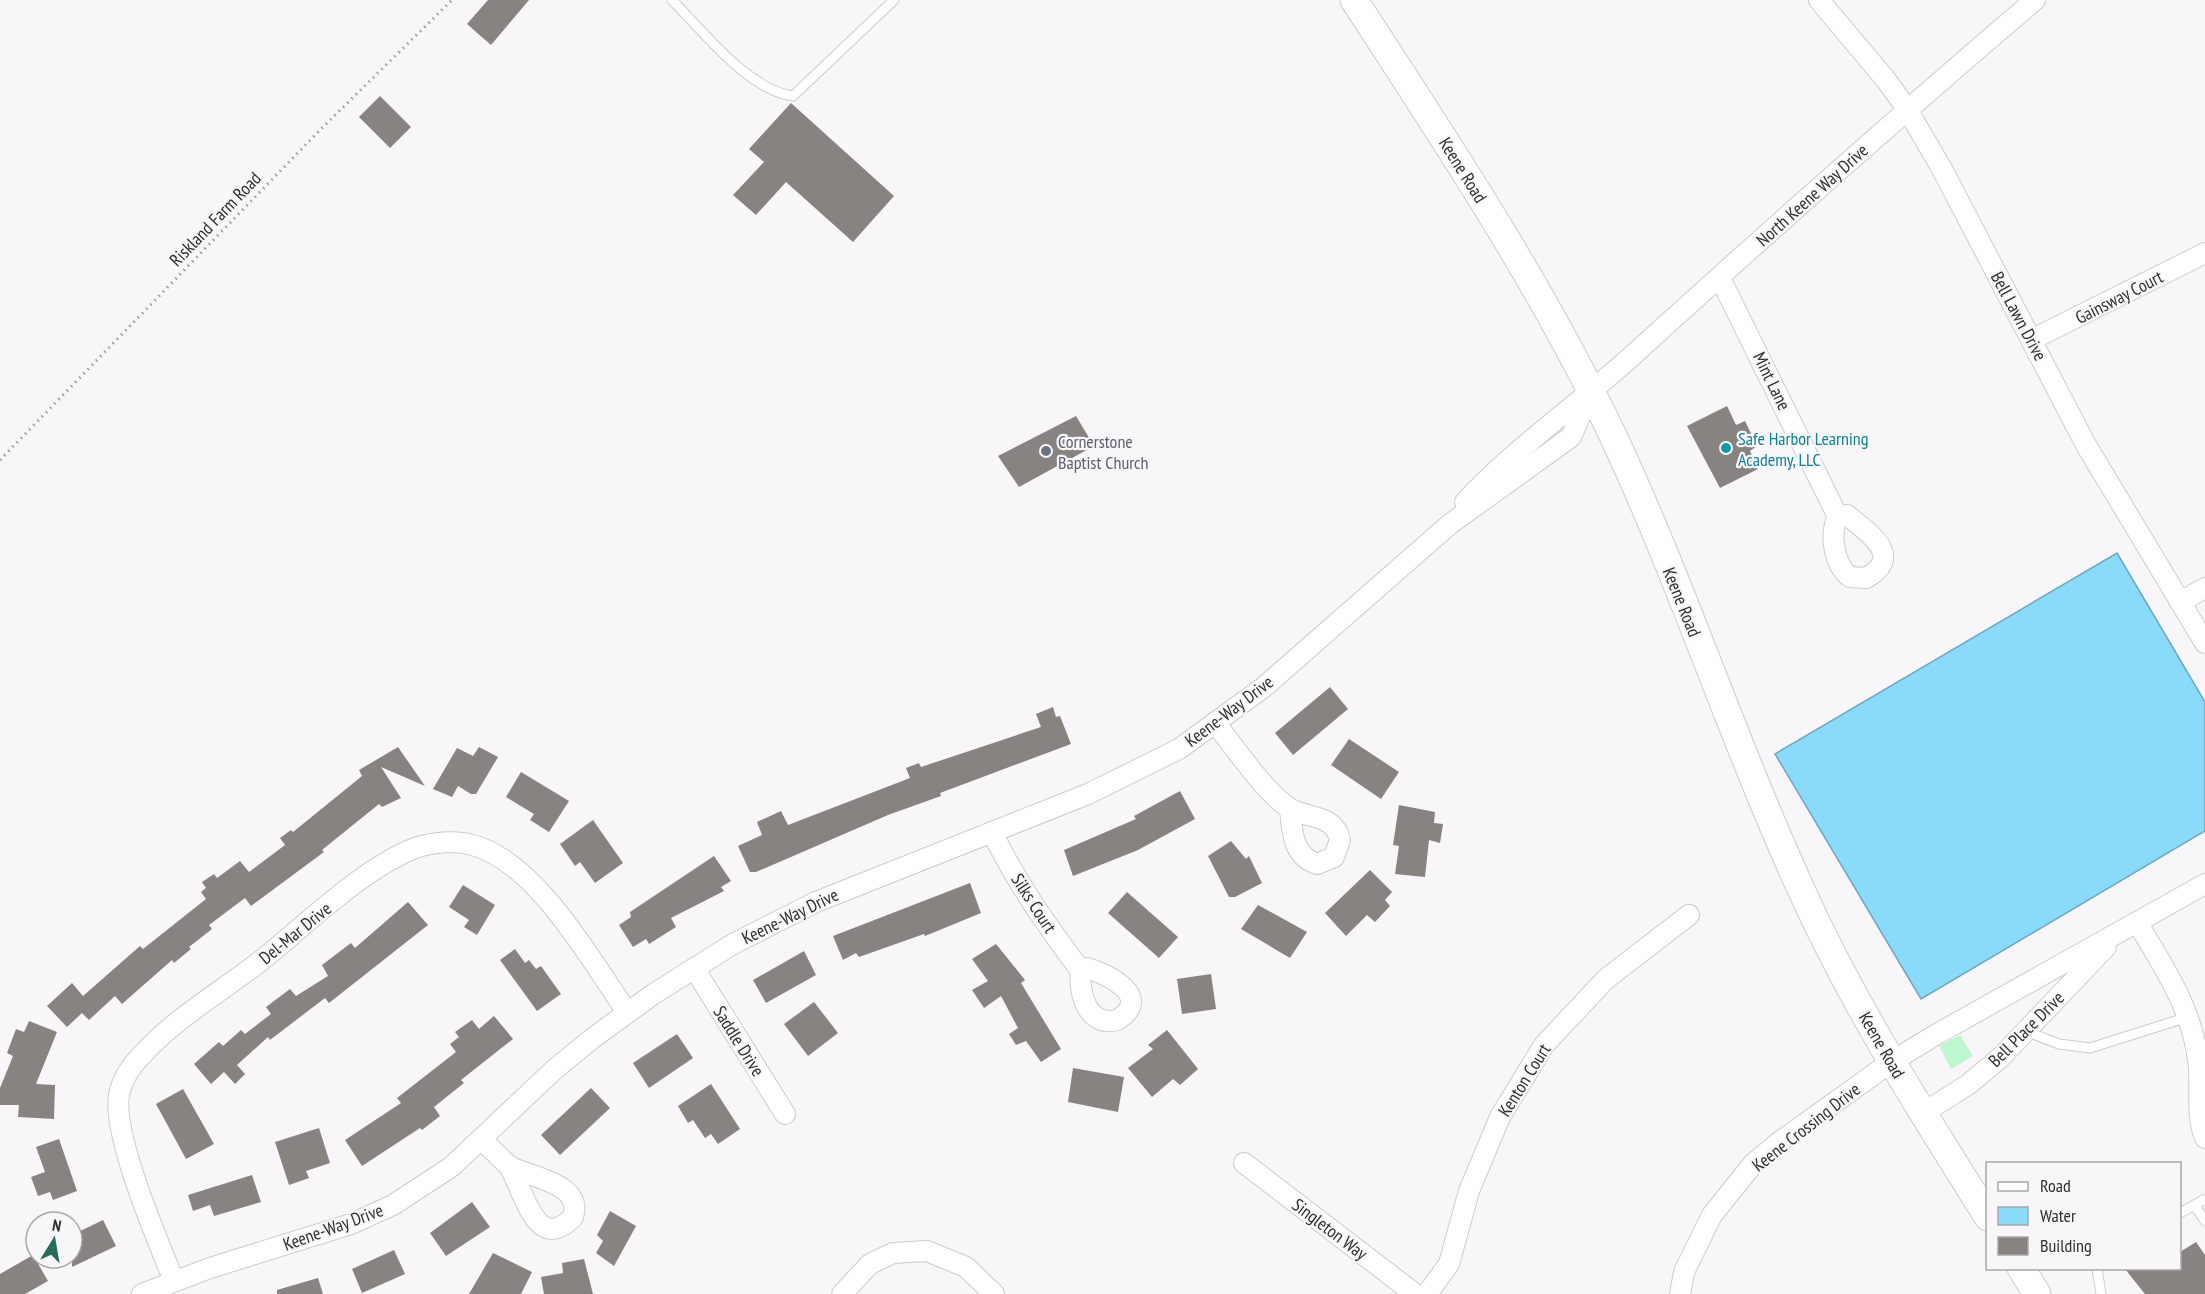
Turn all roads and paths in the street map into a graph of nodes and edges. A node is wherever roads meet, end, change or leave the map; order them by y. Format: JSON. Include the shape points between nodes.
{"nodes":[{"id":1,"x":452,"y":0,"type":"edge"},
{"id":2,"x":672,"y":0,"type":"edge"},
{"id":3,"x":894,"y":0,"type":"edge"},
{"id":4,"x":1354,"y":0,"type":"edge"},
{"id":5,"x":1819,"y":0,"type":"edge"},
{"id":6,"x":2035,"y":0,"type":"edge"},
{"id":7,"x":1907,"y":110,"type":"junction"},
{"id":8,"x":2205,"y":253,"type":"edge"},
{"id":9,"x":1720,"y":278,"type":"junction"},
{"id":10,"x":2031,"y":340,"type":"junction"},
{"id":11,"x":1591,"y":392,"type":"junction"},
{"id":12,"x":0,"y":460,"type":"edge"},
{"id":13,"x":1838,"y":517,"type":"dead end"},
{"id":14,"x":2205,"y":588,"type":"edge"},
{"id":15,"x":2180,"y":602,"type":"junction"},
{"id":16,"x":2205,"y":643,"type":"edge"},
{"id":17,"x":1216,"y":724,"type":"junction"},
{"id":18,"x":1290,"y":809,"type":"dead end"},
{"id":19,"x":992,"y":832,"type":"junction"},
{"id":20,"x":2205,"y":884,"type":"edge"},
{"id":21,"x":1689,"y":915,"type":"dead end"},
{"id":22,"x":2138,"y":922,"type":"junction"},
{"id":23,"x":2119,"y":933,"type":"junction"},
{"id":24,"x":694,"y":968,"type":"junction"},
{"id":25,"x":1081,"y":971,"type":"dead end"},
{"id":26,"x":627,"y":1012,"type":"junction"},
{"id":27,"x":2188,"y":1017,"type":"junction"},
{"id":28,"x":2028,"y":1032,"type":"junction"},
{"id":29,"x":1891,"y":1062,"type":"junction"},
{"id":30,"x":1923,"y":1113,"type":"junction"},
{"id":31,"x":784,"y":1114,"type":"dead end"},
{"id":32,"x":2205,"y":1138,"type":"edge"},
{"id":33,"x":482,"y":1140,"type":"junction"},
{"id":34,"x":1244,"y":1163,"type":"dead end"},
{"id":35,"x":509,"y":1166,"type":"dead end"},
{"id":36,"x":2205,"y":1199,"type":"edge"},
{"id":37,"x":2195,"y":1206,"type":"junction"},
{"id":38,"x":2181,"y":1213,"type":"edge"},
{"id":39,"x":1986,"y":1214,"type":"edge"},
{"id":40,"x":2205,"y":1221,"type":"edge"},
{"id":41,"x":2022,"y":1270,"type":"edge"},
{"id":42,"x":2097,"y":1270,"type":"edge"},
{"id":43,"x":174,"y":1281,"type":"junction"},
{"id":44,"x":142,"y":1294,"type":"edge"},
{"id":45,"x":842,"y":1294,"type":"edge"},
{"id":46,"x":994,"y":1294,"type":"edge"},
{"id":47,"x":1415,"y":1294,"type":"edge"},
{"id":48,"x":1427,"y":1294,"type":"edge"},
{"id":49,"x":1680,"y":1294,"type":"edge"},
{"id":50,"x":2037,"y":1294,"type":"edge"},
{"id":51,"x":2101,"y":1294,"type":"edge"}],
"edges":[{"from":1,"to":12,"type":"path","name":"Riskland Farm Road"},
{"from":2,"to":3,"type":"lane","via":[[742,70],[780,94],[793,96]]},
{"from":4,"to":11,"type":"main road","name":"Keene Road","via":[[1504,235]]},
{"from":5,"to":7,"type":"street","name":"Bell Lawn Drive"},
{"from":6,"to":7,"type":"street","name":"North Keene Way Drive"},
{"from":7,"to":9,"type":"street","name":"North Keene Way Drive"},
{"from":7,"to":10,"type":"street","name":"Bell Lawn Drive"},
{"from":8,"to":10,"type":"street","name":"Gainsway Court"},
{"from":9,"to":11,"type":"street","name":"North Keene Way Drive"},
{"from":9,"to":13,"type":"street","name":"Mint Lane"},
{"from":10,"to":15,"type":"street","name":"Bell Lawn Drive","via":[[2086,445]]},
{"from":11,"to":17,"type":"street","name":"Keene-Way Drive","via":[[1497,470],[1438,533]]},
{"from":11,"to":29,"type":"main road","name":"Keene Road","via":[[1632,478],[1777,837],[1831,952]]},
{"from":14,"to":15,"type":"street"},
{"from":15,"to":16,"type":"street","name":"Bell Lawn Drive"},
{"from":17,"to":18,"type":"street"},
{"from":17,"to":19,"type":"street","name":"Keene-Way Drive","via":[[1133,773]]},
{"from":19,"to":24,"type":"street","name":"Keene-Way Drive","via":[[795,911]]},
{"from":19,"to":25,"type":"street","name":"Silks Court","via":[[1036,908]]},
{"from":20,"to":22,"type":"street","name":"Bell Place Drive"},
{"from":21,"to":48,"type":"street","name":"Kenton Court","via":[[1606,979],[1544,1045],[1500,1117],[1469,1191],[1449,1264]]},
{"from":22,"to":23,"type":"street","name":"Bell Place Drive"},
{"from":22,"to":27,"type":"street"},
{"from":23,"to":28,"type":"street","name":"Bell Place Drive"},
{"from":23,"to":29,"type":"street","name":"Bell Place Drive"},
{"from":24,"to":26,"type":"street","name":"Keene-Way Drive"},
{"from":24,"to":31,"type":"street","name":"Saddle Drive"},
{"from":26,"to":33,"type":"street","name":"Keene-Way Drive","via":[[555,1069]]},
{"from":26,"to":43,"type":"street","name":"Del-Mar Drive","via":[[544,895],[504,857],[470,844],[452,842],[416,848],[399,856],[171,1029],[141,1055],[123,1082],[119,1112],[125,1144]]},
{"from":27,"to":28,"type":"lane","via":[[2090,1048],[2060,1044]]},
{"from":27,"to":32,"type":"street","via":[[2199,1061],[2200,1116]]},
{"from":28,"to":30,"type":"street","name":"Bell Place Drive","via":[[1969,1084]]},
{"from":29,"to":30,"type":"main road","name":"Keene Road"},
{"from":29,"to":49,"type":"street","name":"Keene Crossing Drive","via":[[1753,1164],[1712,1215],[1684,1272]]},
{"from":30,"to":39,"type":"main road","name":"Keene Road"},
{"from":33,"to":35,"type":"street"},
{"from":33,"to":43,"type":"street","name":"Keene-Way Drive","via":[[433,1181],[372,1215]]},
{"from":34,"to":47,"type":"street","name":"Singleton Way"},
{"from":36,"to":37,"type":"lane"},
{"from":37,"to":38,"type":"lane"},
{"from":37,"to":40,"type":"lane"},
{"from":41,"to":50,"type":"main road"},
{"from":42,"to":51,"type":"lane"},
{"from":43,"to":44,"type":"street","name":"Keene-Way Drive"},
{"from":45,"to":46,"type":"street","via":[[870,1264],[893,1252],[927,1251],[966,1267]]}]}
